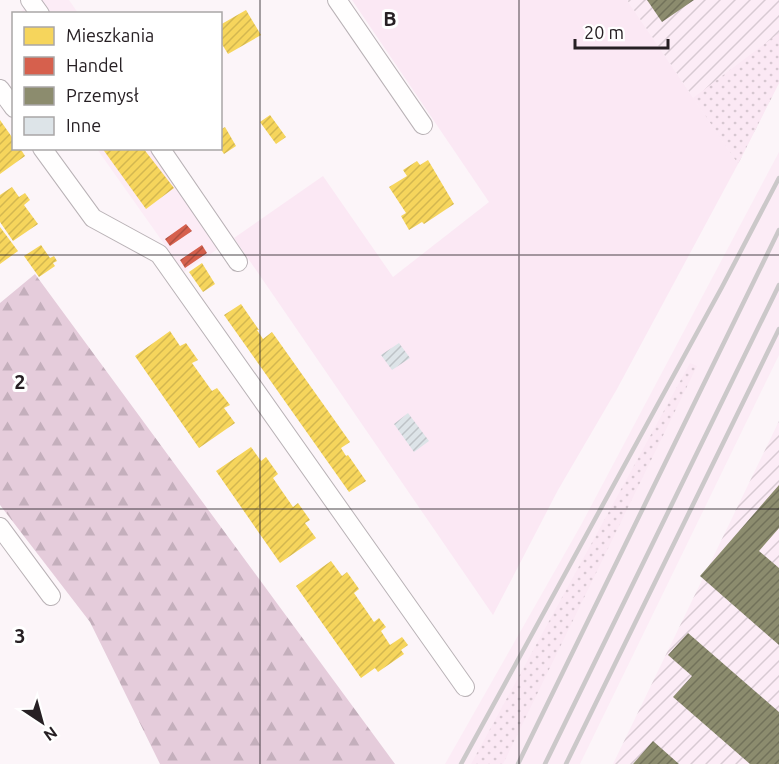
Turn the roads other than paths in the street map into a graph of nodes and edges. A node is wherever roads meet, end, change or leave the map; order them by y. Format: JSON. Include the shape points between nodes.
{"nodes":[{"id":1,"x":337,"y":0,"type":"edge"},
{"id":2,"x":0,"y":89,"type":"edge"},
{"id":3,"x":12,"y":105,"type":"edge"},
{"id":4,"x":423,"y":125,"type":"dead end"},
{"id":5,"x":43,"y":150,"type":"edge"},
{"id":6,"x":161,"y":150,"type":"edge"},
{"id":7,"x":238,"y":262,"type":"dead end"},
{"id":8,"x":0,"y":527,"type":"edge"},
{"id":9,"x":51,"y":596,"type":"dead end"},
{"id":10,"x":465,"y":687,"type":"dead end"}],
"edges":[{"from":1,"to":4,"type":"lane"},
{"from":2,"to":3,"type":"lane"},
{"from":5,"to":10,"type":"lane","via":[[93,218],[159,254]]},
{"from":6,"to":7,"type":"lane"},
{"from":8,"to":9,"type":"lane"}]}
